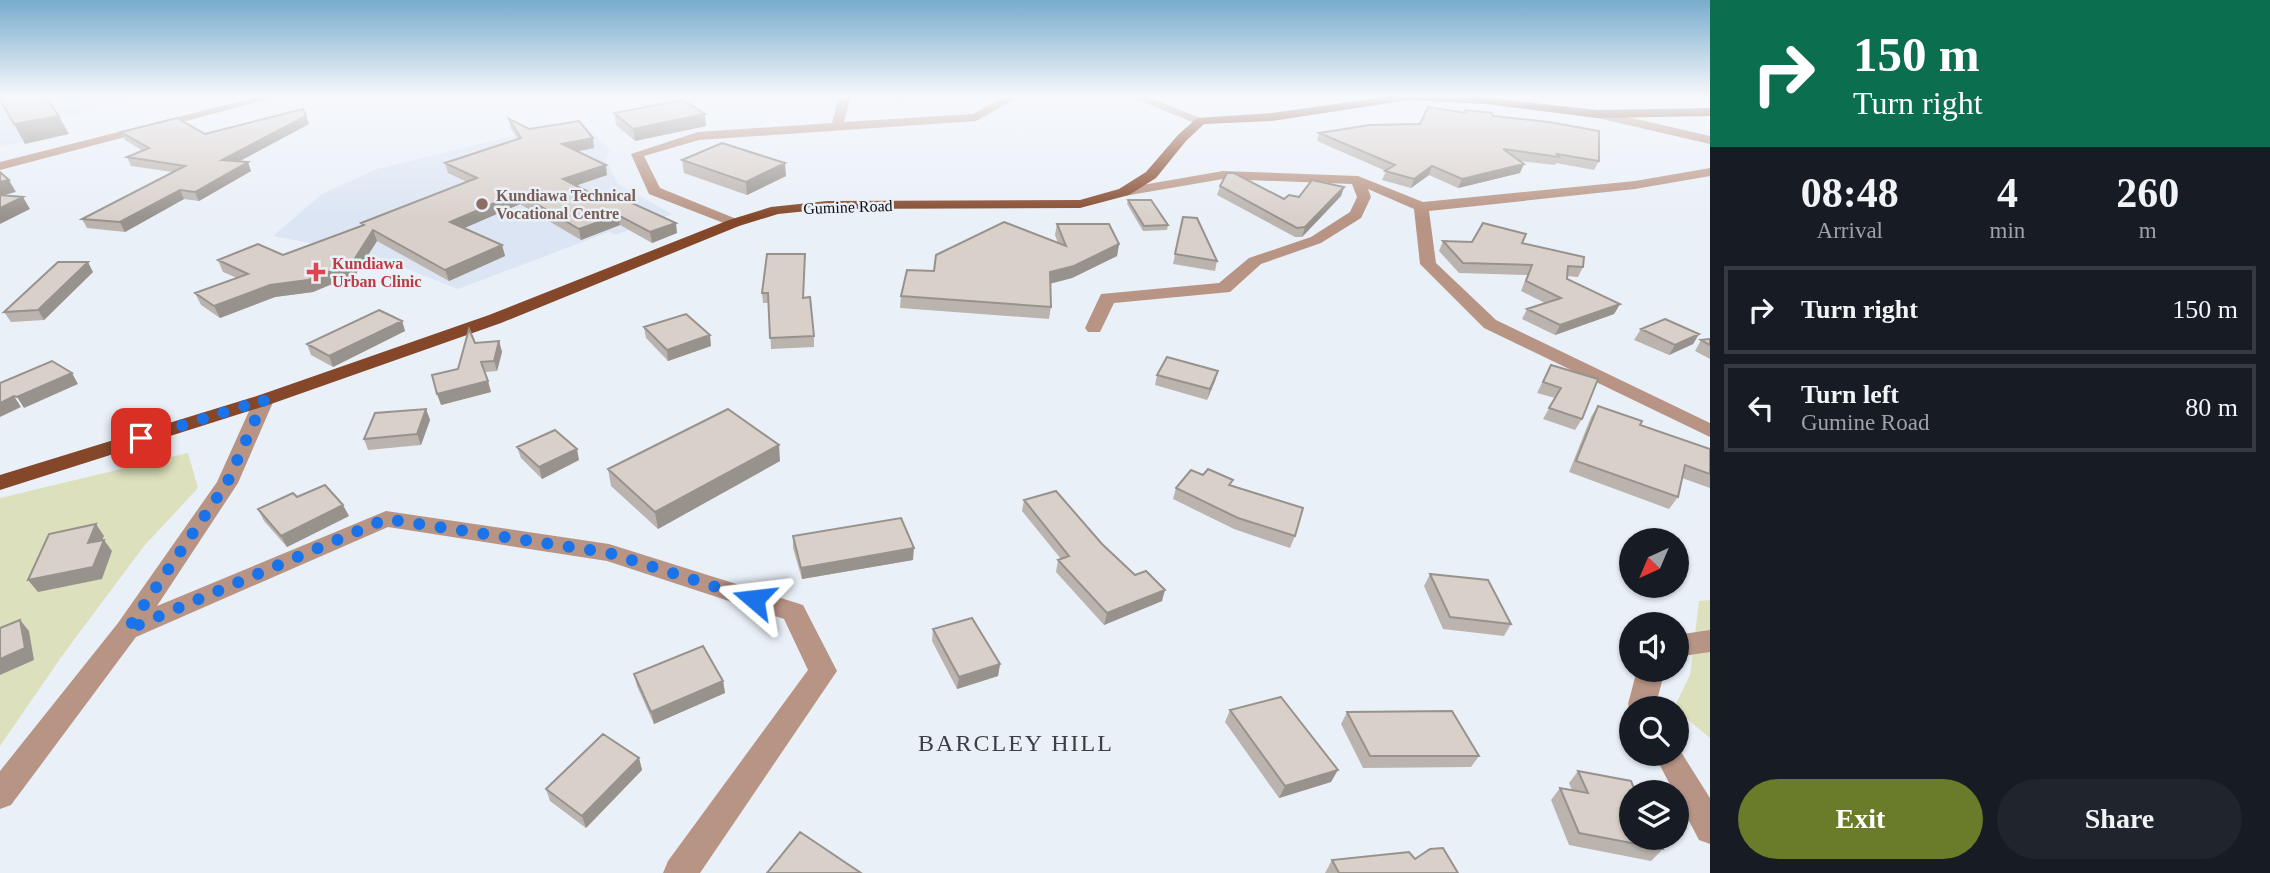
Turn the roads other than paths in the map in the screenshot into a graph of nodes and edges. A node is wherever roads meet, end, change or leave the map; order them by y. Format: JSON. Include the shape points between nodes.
{"nodes":[{"id":1,"x":115,"y":137,"type":"edge"},
{"id":2,"x":695,"y":137,"type":"edge"},
{"id":3,"x":1182,"y":137,"type":"edge"},
{"id":4,"x":0,"y":166,"type":"edge"},
{"id":5,"x":1710,"y":172,"type":"edge"},
{"id":6,"x":1358,"y":180,"type":"junction"},
{"id":7,"x":1124,"y":192,"type":"junction"},
{"id":8,"x":1421,"y":207,"type":"junction"},
{"id":9,"x":734,"y":223,"type":"junction"},
{"id":10,"x":1094,"y":328,"type":"dead end"},
{"id":11,"x":264,"y":400,"type":"junction"},
{"id":12,"x":1710,"y":431,"type":"edge"},
{"id":13,"x":0,"y":483,"type":"edge"},
{"id":14,"x":127,"y":630,"type":"junction"},
{"id":15,"x":1710,"y":641,"type":"edge"},
{"id":16,"x":1689,"y":644,"type":"edge"},
{"id":17,"x":1676,"y":766,"type":"edge"},
{"id":18,"x":0,"y":795,"type":"edge"},
{"id":19,"x":1710,"y":829,"type":"edge"},
{"id":20,"x":680,"y":873,"type":"edge"}],
"edges":[{"from":1,"to":4,"type":"street"},
{"from":2,"to":9,"type":"street","via":[[637,154],[654,191]]},
{"from":3,"to":7,"type":"main road","name":"Gumine Road","via":[[1151,174]]},
{"from":5,"to":8,"type":"street","via":[[1635,185]]},
{"from":6,"to":7,"type":"street","via":[[1223,175]]},
{"from":6,"to":8,"type":"street"},
{"from":6,"to":10,"type":"street","via":[[1364,197],[1356,215],[1316,240],[1255,261],[1224,288],[1107,298]]},
{"from":7,"to":9,"type":"main road","name":"Gumine Road","via":[[1080,204],[827,205],[776,210]]},
{"from":8,"to":12,"type":"street","via":[[1427,264],[1490,324]]},
{"from":9,"to":11,"type":"main road","name":"Gumine Road","via":[[495,319]]},
{"from":11,"to":13,"type":"main road","name":"Gumine Road"},
{"from":11,"to":14,"type":"street","via":[[227,483]]},
{"from":14,"to":18,"type":"street"},
{"from":14,"to":20,"type":"street","via":[[386,519],[609,553],[794,612],[823,671]]},
{"from":15,"to":16,"type":"street"},
{"from":17,"to":19,"type":"street"}]}
